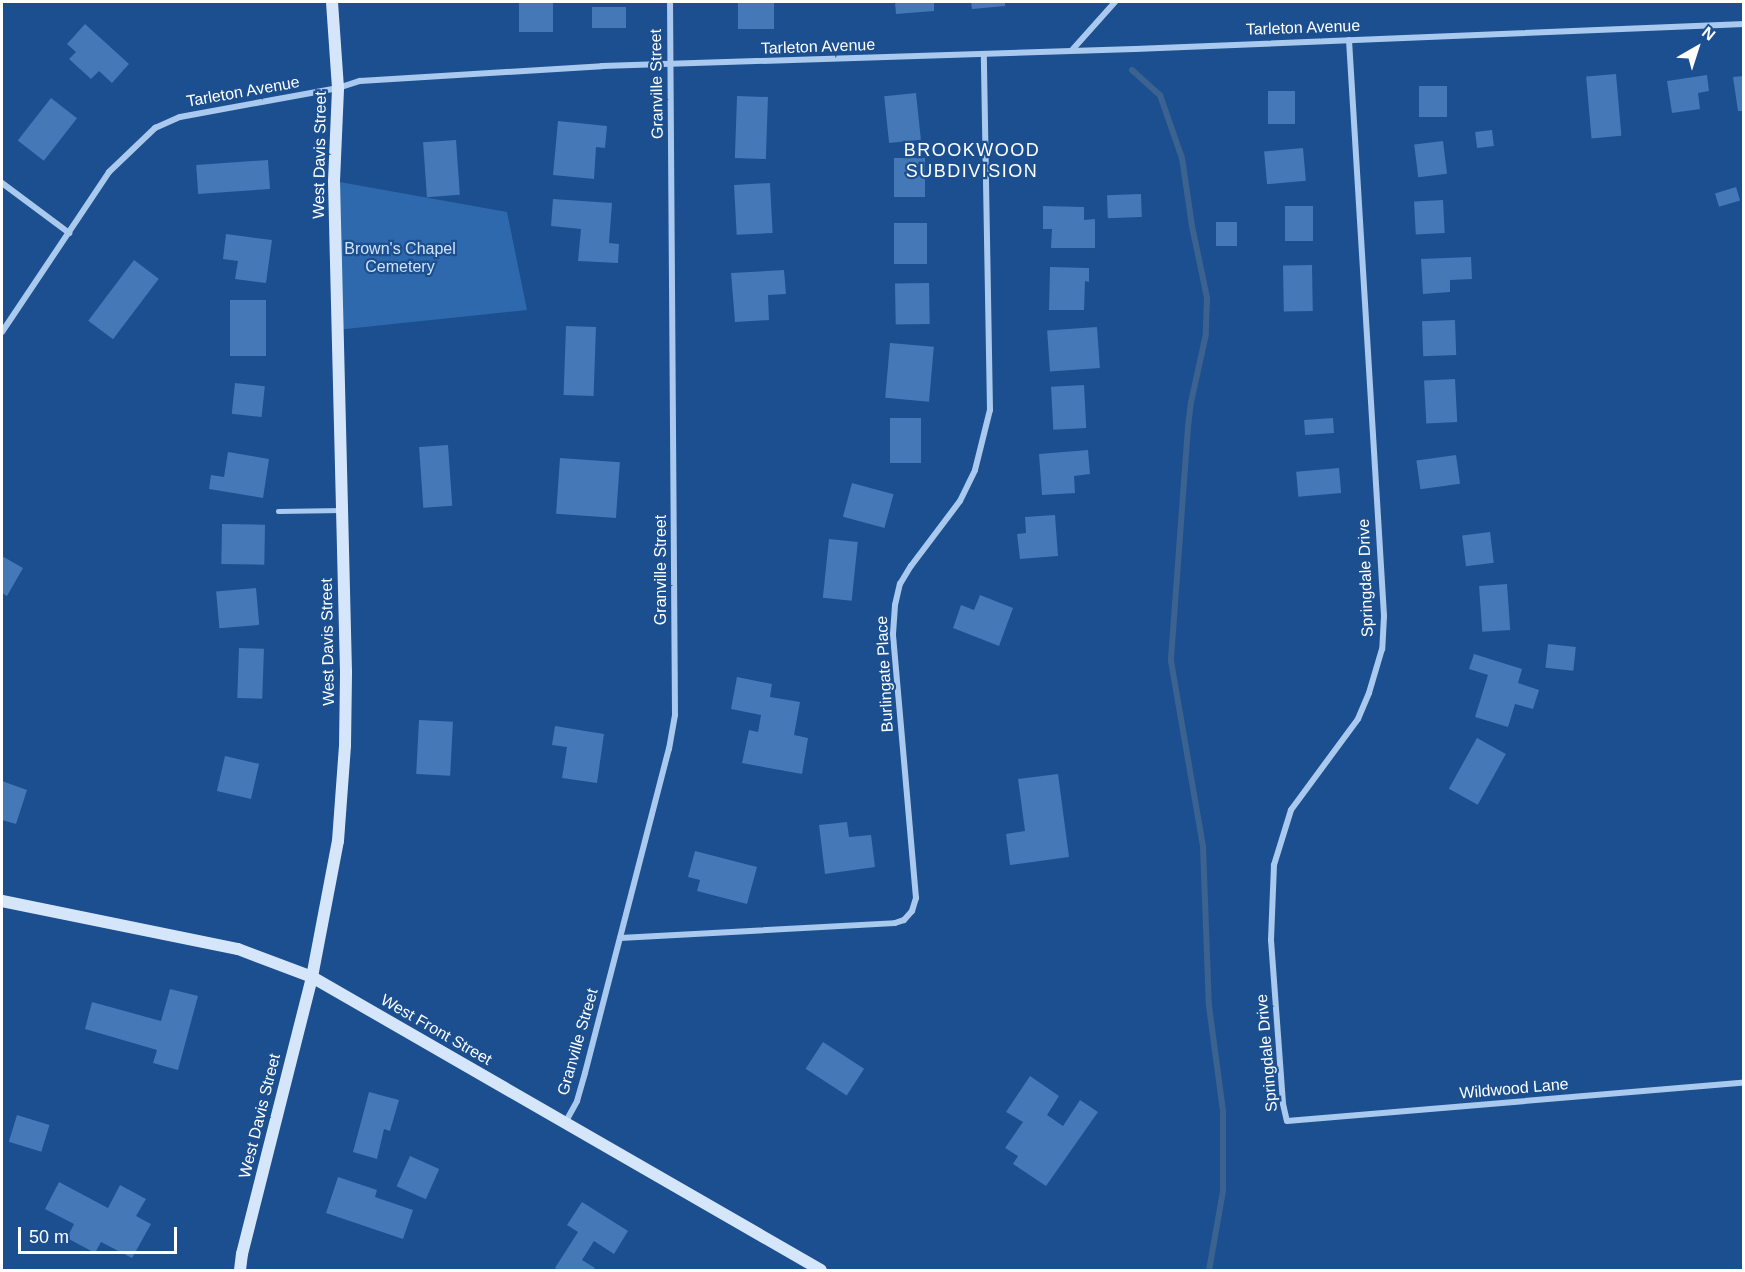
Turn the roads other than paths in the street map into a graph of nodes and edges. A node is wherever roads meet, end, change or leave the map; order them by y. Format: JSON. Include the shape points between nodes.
{"nodes":[{"id":1,"x":332,"y":2,"type":"edge"},
{"id":2,"x":670,"y":2,"type":"edge"},
{"id":3,"x":1115,"y":2,"type":"edge"},
{"id":4,"x":1743,"y":24,"type":"edge"},
{"id":5,"x":1349,"y":40,"type":"junction"},
{"id":6,"x":1073,"y":49,"type":"junction"},
{"id":7,"x":984,"y":54,"type":"junction"},
{"id":8,"x":671,"y":65,"type":"junction"},
{"id":9,"x":338,"y":88,"type":"junction"},
{"id":10,"x":2,"y":183,"type":"edge"},
{"id":11,"x":69,"y":233,"type":"junction"},
{"id":12,"x":2,"y":332,"type":"edge"},
{"id":13,"x":342,"y":510,"type":"junction"},
{"id":14,"x":278,"y":512,"type":"dead end"},
{"id":15,"x":2,"y":902,"type":"edge"},
{"id":16,"x":620,"y":938,"type":"junction"},
{"id":17,"x":312,"y":977,"type":"junction"},
{"id":18,"x":1743,"y":1083,"type":"edge"},
{"id":19,"x":1287,"y":1121,"type":"joint"},
{"id":20,"x":565,"y":1124,"type":"junction"},
{"id":21,"x":240,"y":1270,"type":"edge"},
{"id":22,"x":821,"y":1270,"type":"edge"}],
"edges":[{"from":1,"to":9,"type":"street","name":"West Davis Street"},
{"from":2,"to":8,"type":"street","name":"Granville Street"},
{"from":3,"to":6,"type":"street"},
{"from":4,"to":5,"type":"street","name":"Tarleton Avenue"},
{"from":5,"to":6,"type":"street","name":"Tarleton Avenue"},
{"from":5,"to":19,"type":"street","name":"Springdale Drive","via":[[1384,616],[1382,650],[1358,719],[1291,810],[1274,865],[1271,940]]},
{"from":6,"to":7,"type":"street","name":"Tarleton Avenue"},
{"from":7,"to":8,"type":"street","name":"Tarleton Avenue"},
{"from":7,"to":16,"type":"street","name":"Burlingate Place","via":[[990,410],[975,470],[960,501],[911,566],[900,584],[895,605],[893,634],[916,898],[912,911],[895,923]]},
{"from":8,"to":9,"type":"street","name":"Tarleton Avenue","via":[[360,81]]},
{"from":8,"to":16,"type":"street","name":"Granville Street","via":[[675,715]]},
{"from":9,"to":11,"type":"street","name":"Tarleton Avenue","via":[[180,117],[155,128],[109,172]]},
{"from":9,"to":13,"type":"street","name":"West Davis Street","via":[[335,227]]},
{"from":10,"to":11,"type":"street"},
{"from":11,"to":12,"type":"street","name":"Tarleton Avenue"},
{"from":13,"to":14,"type":"lane"},
{"from":13,"to":17,"type":"street","name":"West Davis Street","via":[[345,746],[338,841]]},
{"from":15,"to":17,"type":"street","name":"West Front Street","via":[[238,949]]},
{"from":16,"to":20,"type":"street","name":"Granville Street","via":[[577,1101]]},
{"from":17,"to":20,"type":"street","name":"West Front Street"},
{"from":17,"to":21,"type":"street","name":"West Davis Street"},
{"from":18,"to":19,"type":"street","name":"Wildwood Lane"},
{"from":20,"to":22,"type":"street","name":"West Front Street"}]}
